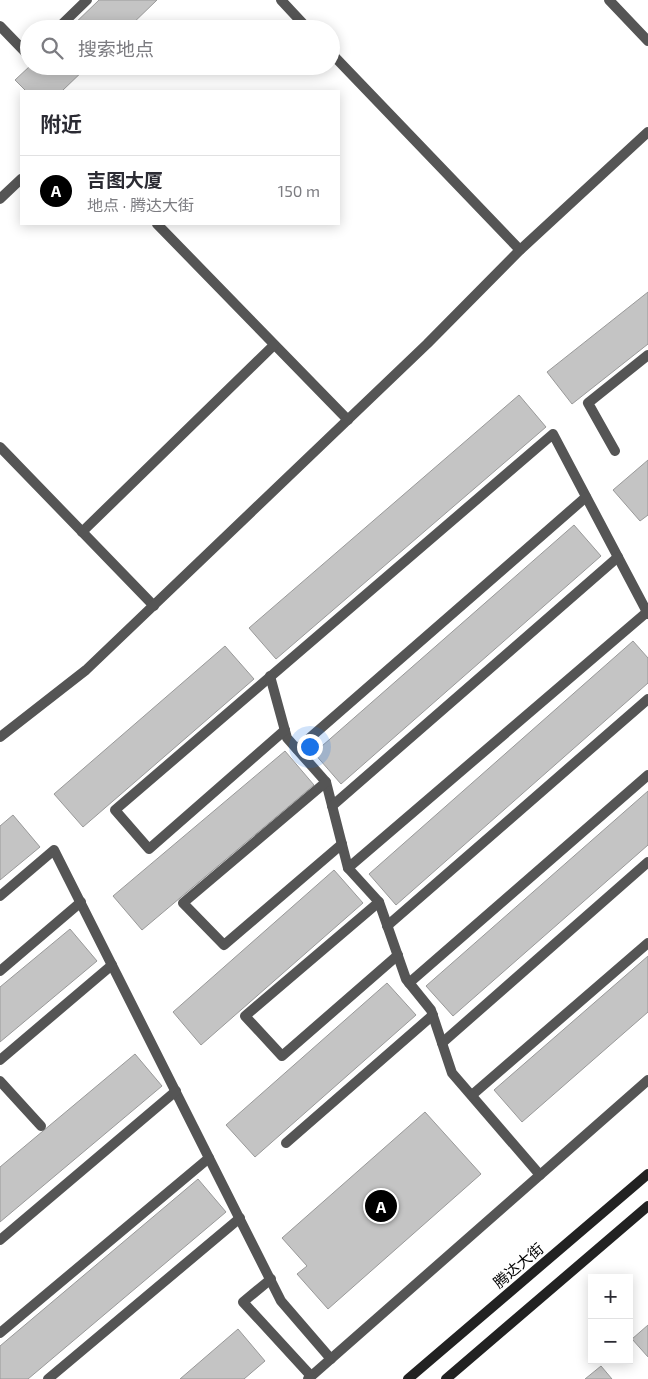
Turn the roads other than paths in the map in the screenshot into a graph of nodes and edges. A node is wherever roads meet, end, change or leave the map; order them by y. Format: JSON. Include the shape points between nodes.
{"nodes":[{"id":1,"x":87,"y":0,"type":"edge"},
{"id":2,"x":281,"y":0,"type":"edge"},
{"id":3,"x":609,"y":0,"type":"edge"},
{"id":4,"x":66,"y":20,"type":"edge"},
{"id":5,"x":300,"y":20,"type":"edge"},
{"id":6,"x":0,"y":26,"type":"edge"},
{"id":7,"x":648,"y":41,"type":"edge"},
{"id":8,"x":20,"y":47,"type":"edge"},
{"id":9,"x":340,"y":62,"type":"edge"},
{"id":10,"x":648,"y":132,"type":"edge"},
{"id":11,"x":20,"y":180,"type":"edge"},
{"id":12,"x":0,"y":199,"type":"edge"},
{"id":13,"x":158,"y":225,"type":"edge"},
{"id":14,"x":520,"y":250,"type":"junction"},
{"id":15,"x":274,"y":345,"type":"junction"},
{"id":16,"x":648,"y":355,"type":"edge"},
{"id":17,"x":348,"y":420,"type":"junction"},
{"id":18,"x":0,"y":447,"type":"edge"},
{"id":19,"x":615,"y":451,"type":"dead end"},
{"id":20,"x":586,"y":497,"type":"junction"},
{"id":21,"x":82,"y":532,"type":"junction"},
{"id":22,"x":618,"y":557,"type":"junction"},
{"id":23,"x":154,"y":606,"type":"junction"},
{"id":24,"x":648,"y":613,"type":"edge"},
{"id":25,"x":270,"y":676,"type":"junction"},
{"id":26,"x":648,"y":698,"type":"edge"},
{"id":27,"x":285,"y":730,"type":"junction"},
{"id":28,"x":0,"y":737,"type":"edge"},
{"id":29,"x":297,"y":749,"type":"junction"},
{"id":30,"x":648,"y":775,"type":"edge"},
{"id":31,"x":326,"y":782,"type":"junction"},
{"id":32,"x":332,"y":806,"type":"junction"},
{"id":33,"x":342,"y":844,"type":"junction"},
{"id":34,"x":648,"y":862,"type":"edge"},
{"id":35,"x":348,"y":868,"type":"junction"},
{"id":36,"x":0,"y":896,"type":"edge"},
{"id":37,"x":81,"y":902,"type":"junction"},
{"id":38,"x":379,"y":902,"type":"junction"},
{"id":39,"x":387,"y":926,"type":"junction"},
{"id":40,"x":648,"y":943,"type":"edge"},
{"id":41,"x":398,"y":955,"type":"junction"},
{"id":42,"x":112,"y":965,"type":"junction"},
{"id":43,"x":0,"y":971,"type":"edge"},
{"id":44,"x":409,"y":983,"type":"junction"},
{"id":45,"x":433,"y":1015,"type":"junction"},
{"id":46,"x":442,"y":1043,"type":"junction"},
{"id":47,"x":0,"y":1060,"type":"edge"},
{"id":48,"x":648,"y":1080,"type":"edge"},
{"id":49,"x":0,"y":1081,"type":"edge"},
{"id":50,"x":176,"y":1091,"type":"junction"},
{"id":51,"x":472,"y":1095,"type":"junction"},
{"id":52,"x":41,"y":1126,"type":"dead end"},
{"id":53,"x":286,"y":1143,"type":"dead end"},
{"id":54,"x":209,"y":1158,"type":"junction"},
{"id":55,"x":648,"y":1174,"type":"edge"},
{"id":56,"x":540,"y":1175,"type":"junction"},
{"id":57,"x":648,"y":1206,"type":"edge"},
{"id":58,"x":240,"y":1218,"type":"junction"},
{"id":59,"x":0,"y":1240,"type":"edge"},
{"id":60,"x":271,"y":1279,"type":"junction"},
{"id":61,"x":0,"y":1333,"type":"edge"},
{"id":62,"x":331,"y":1359,"type":"junction"},
{"id":63,"x":315,"y":1376,"type":"edge"},
{"id":64,"x":48,"y":1379,"type":"edge"},
{"id":65,"x":408,"y":1379,"type":"edge"},
{"id":66,"x":446,"y":1379,"type":"edge"}],
"edges":[{"from":1,"to":4,"type":"street"},
{"from":2,"to":5,"type":"street"},
{"from":3,"to":7,"type":"street"},
{"from":6,"to":8,"type":"street"},
{"from":9,"to":14,"type":"street"},
{"from":10,"to":14,"type":"street"},
{"from":11,"to":12,"type":"street"},
{"from":13,"to":15,"type":"street"},
{"from":14,"to":17,"type":"street"},
{"from":15,"to":17,"type":"street"},
{"from":15,"to":21,"type":"street"},
{"from":16,"to":19,"type":"street","via":[[588,403]]},
{"from":17,"to":23,"type":"street"},
{"from":18,"to":21,"type":"street"},
{"from":20,"to":22,"type":"street"},
{"from":20,"to":25,"type":"street","via":[[553,434]]},
{"from":20,"to":29,"type":"street"},
{"from":21,"to":23,"type":"street"},
{"from":22,"to":24,"type":"street"},
{"from":22,"to":32,"type":"street"},
{"from":23,"to":28,"type":"street","via":[[86,670]]},
{"from":24,"to":35,"type":"street"},
{"from":25,"to":27,"type":"street"},
{"from":25,"to":27,"type":"street","via":[[114,810],[149,849]]},
{"from":26,"to":39,"type":"street"},
{"from":27,"to":29,"type":"street","via":[[287,738]]},
{"from":29,"to":31,"type":"street"},
{"from":30,"to":44,"type":"street"},
{"from":31,"to":32,"type":"street"},
{"from":31,"to":33,"type":"street","via":[[184,903],[224,945]]},
{"from":32,"to":33,"type":"street"},
{"from":33,"to":35,"type":"street"},
{"from":34,"to":46,"type":"street"},
{"from":35,"to":38,"type":"street"},
{"from":36,"to":37,"type":"street","via":[[54,850]]},
{"from":37,"to":42,"type":"street"},
{"from":37,"to":43,"type":"street"},
{"from":38,"to":39,"type":"street"},
{"from":38,"to":41,"type":"street","via":[[245,1016],[282,1056]]},
{"from":39,"to":41,"type":"street"},
{"from":40,"to":51,"type":"street"},
{"from":41,"to":44,"type":"street"},
{"from":42,"to":47,"type":"street"},
{"from":42,"to":50,"type":"street"},
{"from":44,"to":45,"type":"street"},
{"from":45,"to":46,"type":"street"},
{"from":45,"to":53,"type":"street"},
{"from":46,"to":51,"type":"street","via":[[452,1073]]},
{"from":48,"to":56,"type":"street"},
{"from":49,"to":52,"type":"street"},
{"from":50,"to":54,"type":"street"},
{"from":50,"to":59,"type":"street"},
{"from":51,"to":56,"type":"street"},
{"from":54,"to":58,"type":"street"},
{"from":54,"to":61,"type":"street"},
{"from":55,"to":65,"type":"main road","name":"腾达大街"},
{"from":56,"to":62,"type":"street"},
{"from":57,"to":66,"type":"main road"},
{"from":58,"to":60,"type":"street"},
{"from":58,"to":64,"type":"street"},
{"from":60,"to":62,"type":"street","via":[[281,1300]]},
{"from":60,"to":63,"type":"street","via":[[243,1302]]},
{"from":62,"to":63,"type":"street"}]}
